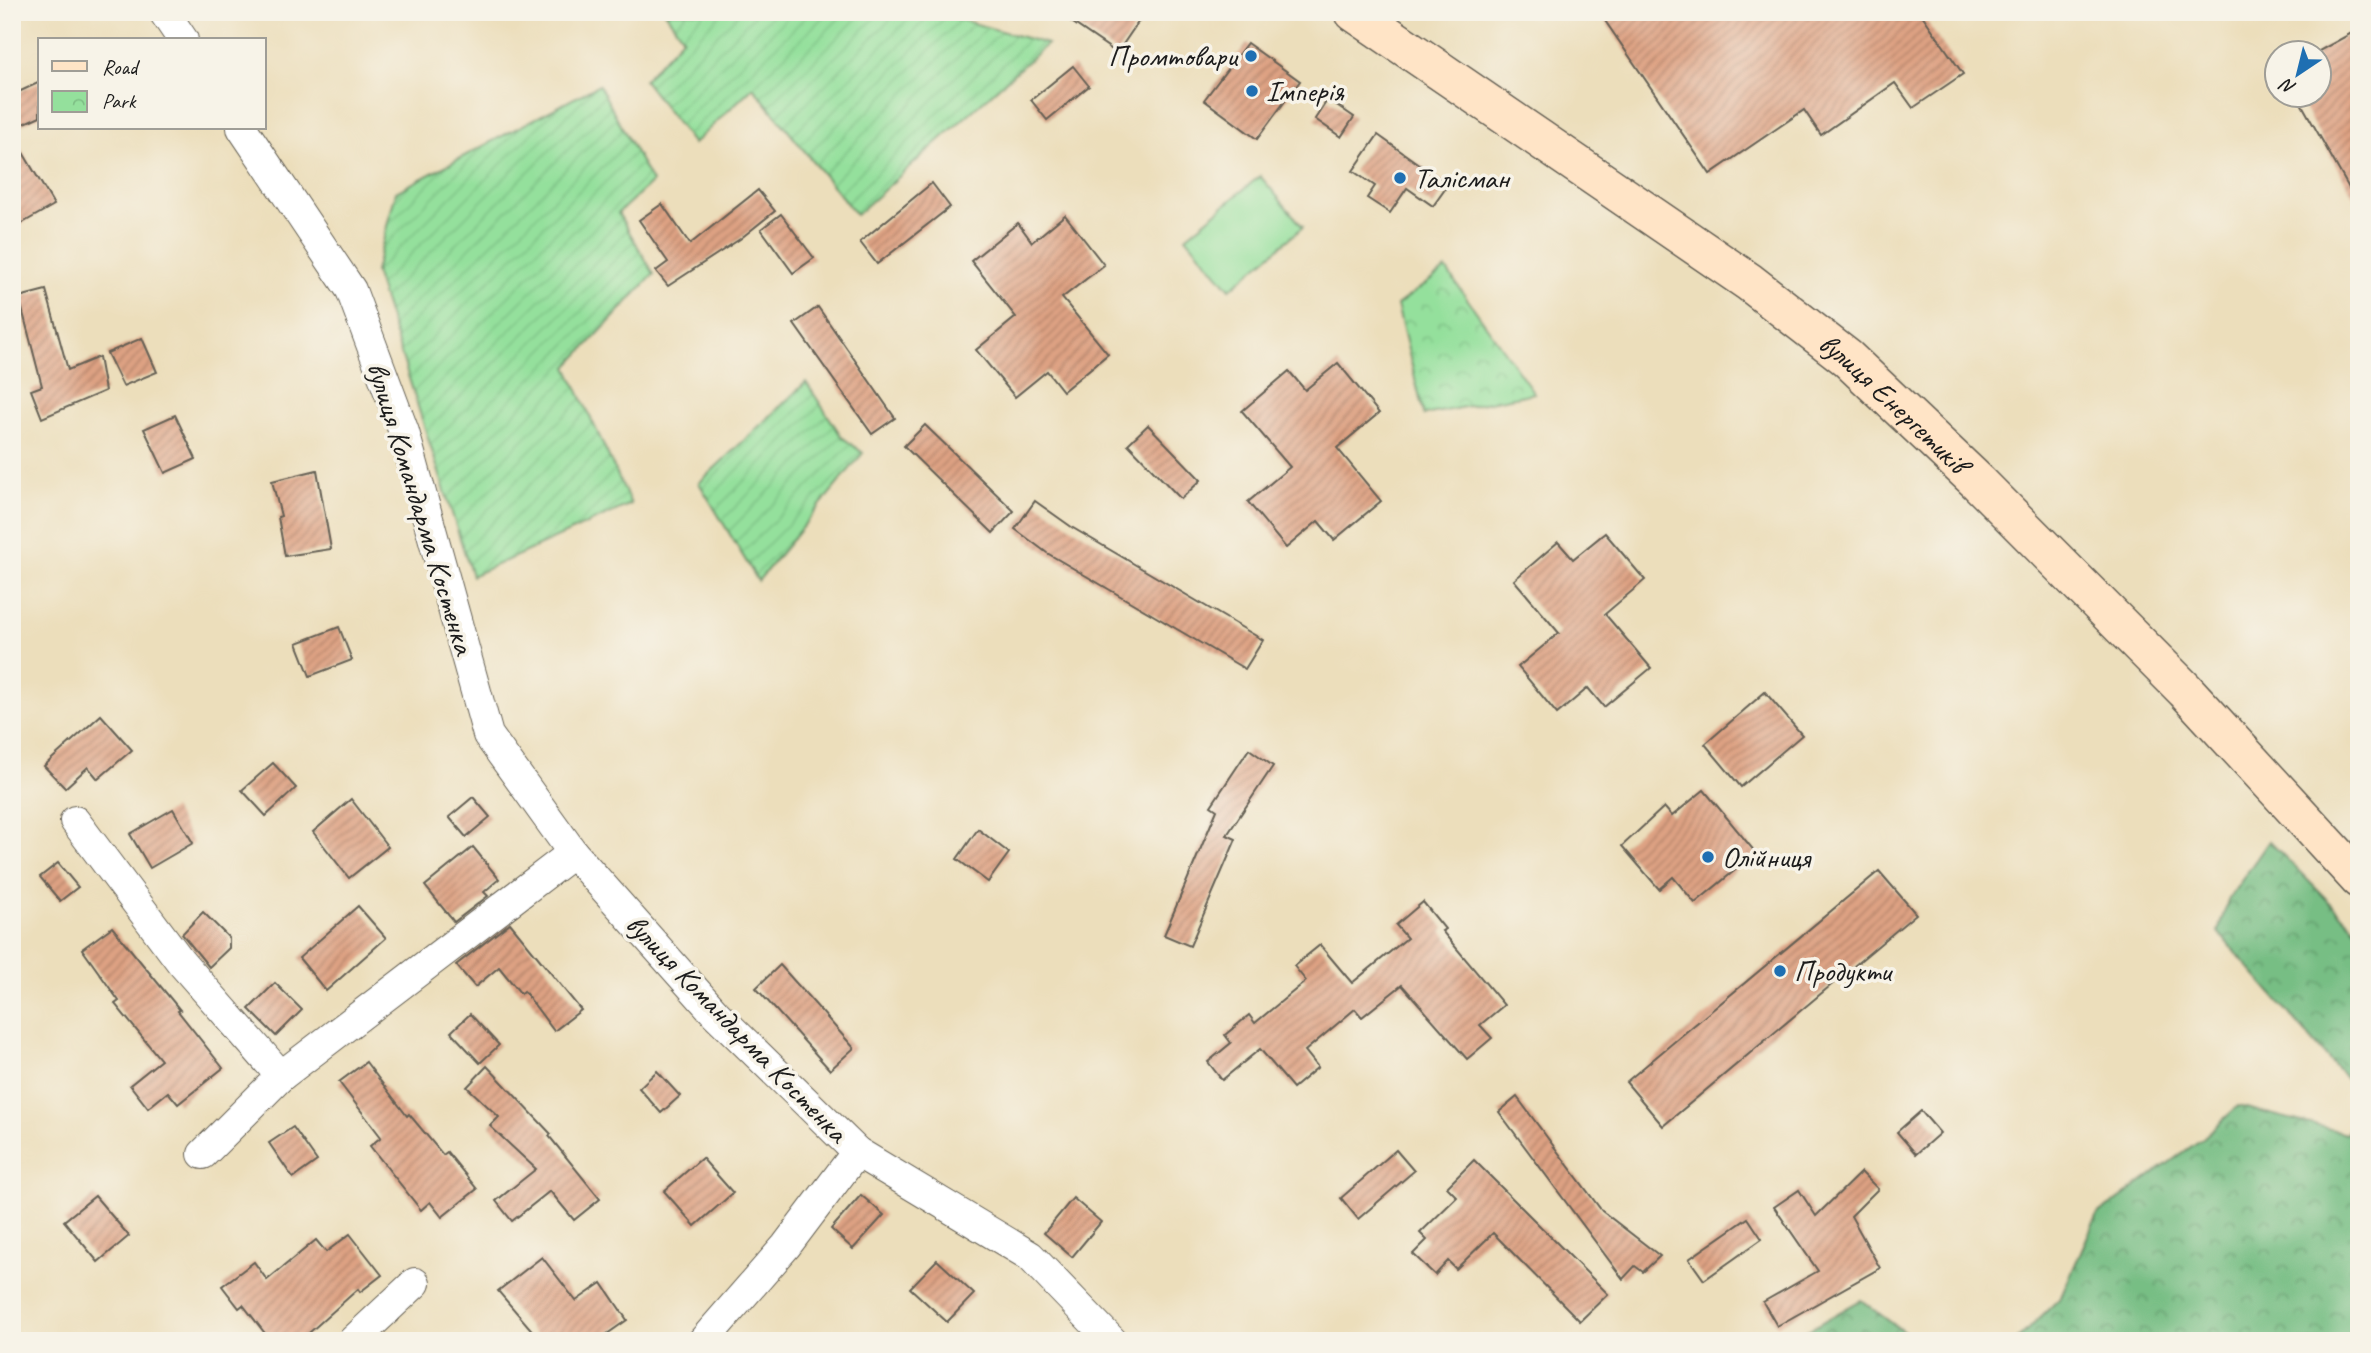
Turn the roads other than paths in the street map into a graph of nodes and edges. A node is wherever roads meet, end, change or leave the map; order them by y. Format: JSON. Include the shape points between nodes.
{"nodes":[{"id":1,"x":164,"y":12,"type":"edge"},
{"id":2,"x":1354,"y":12,"type":"edge"},
{"id":3,"x":182,"y":38,"type":"edge"},
{"id":4,"x":243,"y":130,"type":"edge"},
{"id":5,"x":75,"y":821,"type":"dead end"},
{"id":6,"x":573,"y":853,"type":"junction"},
{"id":7,"x":2359,"y":879,"type":"edge"},
{"id":8,"x":281,"y":1076,"type":"junction"},
{"id":9,"x":857,"y":1152,"type":"junction"},
{"id":10,"x":203,"y":1154,"type":"dead end"},
{"id":11,"x":415,"y":1283,"type":"dead end"},
{"id":12,"x":352,"y":1341,"type":"edge"},
{"id":13,"x":703,"y":1341,"type":"edge"},
{"id":14,"x":1112,"y":1341,"type":"edge"}],
"edges":[{"from":1,"to":3,"type":"street"},
{"from":2,"to":7,"type":"main road","name":"вулиця Енергетиків","via":[[1731,269],[1847,358],[2185,690]]},
{"from":4,"to":6,"type":"street","name":"вулиця Командарма Костенка","via":[[351,290],[404,432],[488,735]]},
{"from":5,"to":8,"type":"street","via":[[181,962]]},
{"from":6,"to":8,"type":"street"},
{"from":6,"to":9,"type":"street","name":"вулиця Командарма Костенка","via":[[716,1014]]},
{"from":8,"to":10,"type":"street"},
{"from":9,"to":13,"type":"street","via":[[786,1246]]},
{"from":9,"to":14,"type":"street","name":"вулиця Командарма Костенка","via":[[1030,1256]]},
{"from":11,"to":12,"type":"street"}]}
